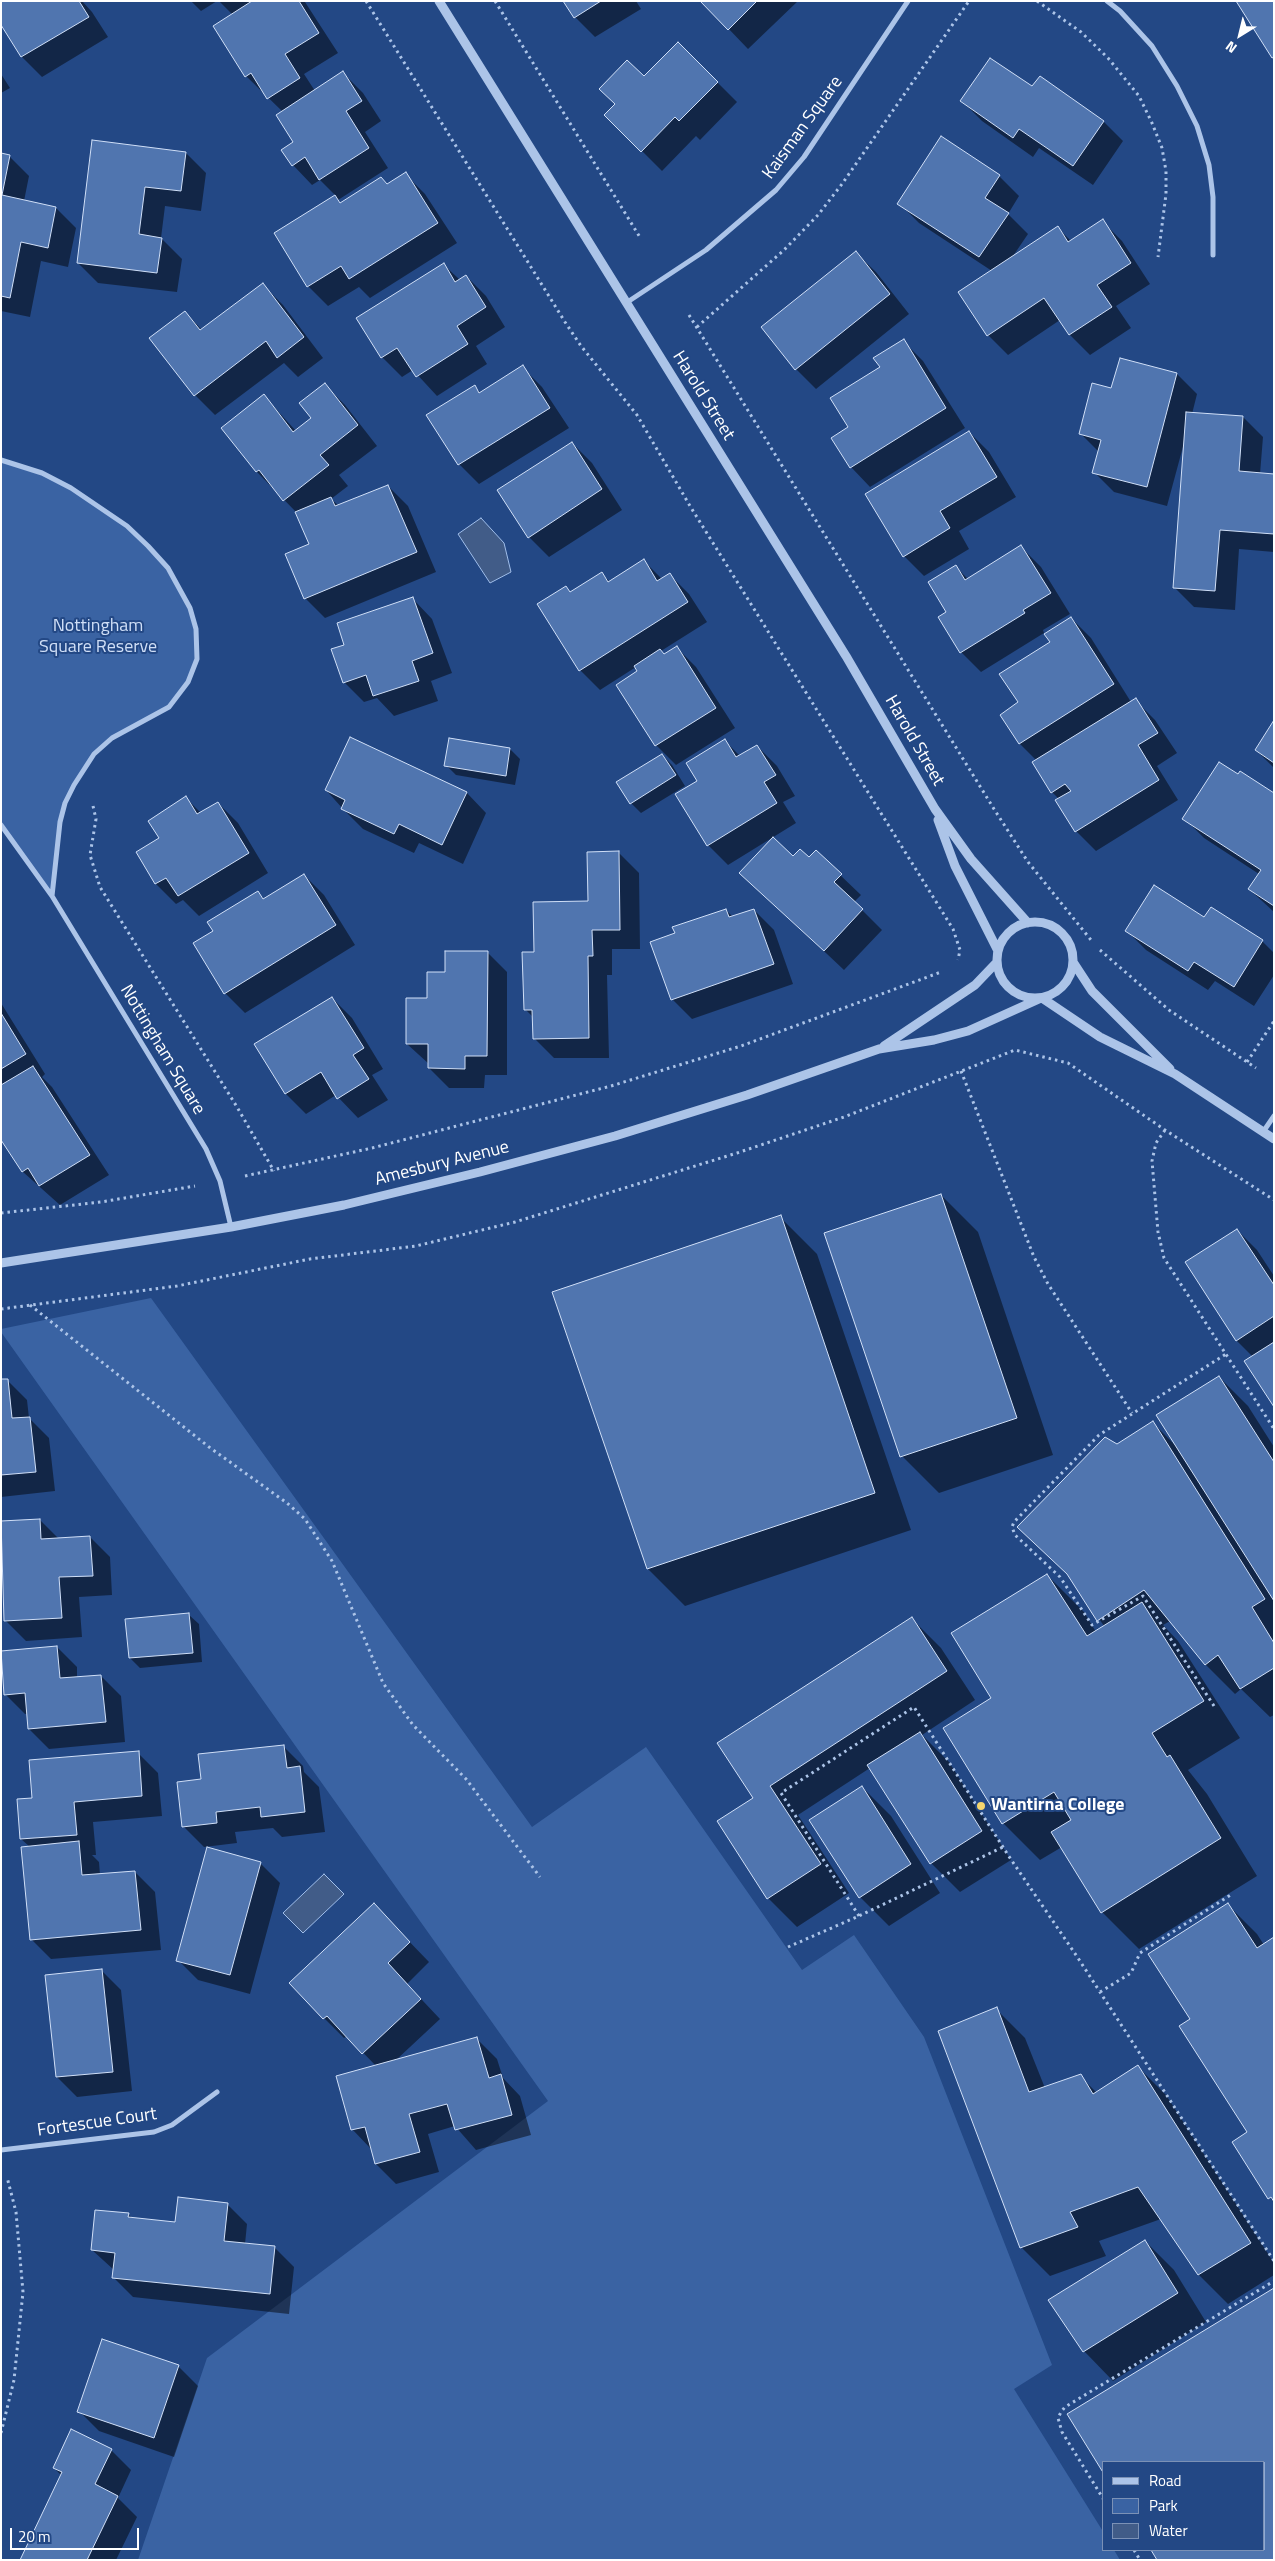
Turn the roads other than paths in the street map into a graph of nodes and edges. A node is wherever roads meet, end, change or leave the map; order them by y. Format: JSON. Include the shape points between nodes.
{"nodes":[{"id":1,"x":439,"y":1,"type":"edge"},
{"id":2,"x":908,"y":1,"type":"edge"},
{"id":3,"x":1107,"y":1,"type":"edge"},
{"id":4,"x":1213,"y":255,"type":"dead end"},
{"id":5,"x":626,"y":303,"type":"junction"},
{"id":6,"x":1,"y":460,"type":"edge"},
{"id":7,"x":934,"y":809,"type":"junction"},
{"id":8,"x":1,"y":825,"type":"edge"},
{"id":9,"x":52,"y":896,"type":"junction"},
{"id":10,"x":1028,"y":923,"type":"junction"},
{"id":11,"x":998,"y":951,"type":"junction"},
{"id":12,"x":997,"y":962,"type":"junction"},
{"id":13,"x":1073,"y":962,"type":"junction"},
{"id":14,"x":1040,"y":998,"type":"junction"},
{"id":15,"x":879,"y":1049,"type":"junction"},
{"id":16,"x":1176,"y":1074,"type":"junction"},
{"id":17,"x":1274,"y":1116,"type":"edge"},
{"id":18,"x":1263,"y":1132,"type":"junction"},
{"id":19,"x":1274,"y":1139,"type":"edge"},
{"id":20,"x":231,"y":1227,"type":"junction"},
{"id":21,"x":1,"y":1263,"type":"edge"},
{"id":22,"x":217,"y":2092,"type":"dead end"},
{"id":23,"x":1,"y":2150,"type":"edge"}],
"edges":[{"from":1,"to":5,"type":"street","name":"Harold Street"},
{"from":2,"to":5,"type":"street","name":"Kaisman Square","via":[[804,157],[776,190],[706,250]]},
{"from":3,"to":4,"type":"street","via":[[1152,46],[1197,126],[1209,165],[1213,197]]},
{"from":5,"to":7,"type":"street","name":"Harold Street","via":[[846,656]]},
{"from":6,"to":9,"type":"street","via":[[42,473],[71,488],[127,526],[168,568],[190,608],[196,629],[197,659],[188,682],[169,707],[112,738],[94,754],[74,785],[60,822]]},
{"from":7,"to":10,"type":"street","name":"Harold Street","via":[[971,859]]},
{"from":7,"to":11,"type":"street","name":"Harold Street","via":[[955,866]]},
{"from":8,"to":9,"type":"street","name":"Nottingham Square"},
{"from":9,"to":20,"type":"street","name":"Nottingham Square","via":[[206,1148],[220,1181]]},
{"from":10,"to":11,"type":"street","via":[[1012,930]]},
{"from":10,"to":13,"type":"street","via":[[1040,923],[1060,932],[1067,940]]},
{"from":11,"to":12,"type":"street"},
{"from":12,"to":14,"type":"street","via":[[1006,985],[1015,992]]},
{"from":12,"to":15,"type":"street","name":"Amesbury Avenue","via":[[975,985]]},
{"from":13,"to":14,"type":"street","via":[[1064,985]]},
{"from":13,"to":16,"type":"street","via":[[1092,991]]},
{"from":14,"to":15,"type":"street","name":"Amesbury Avenue","via":[[968,1031]]},
{"from":14,"to":16,"type":"street","via":[[1100,1037]]},
{"from":15,"to":20,"type":"street","name":"Amesbury Avenue","via":[[748,1095],[615,1136],[354,1202]]},
{"from":16,"to":18,"type":"street"},
{"from":17,"to":18,"type":"street"},
{"from":18,"to":19,"type":"street"},
{"from":20,"to":21,"type":"street","name":"Amesbury Avenue"},
{"from":22,"to":23,"type":"street","name":"Fortescue Court","via":[[172,2125],[154,2132]]}]}
